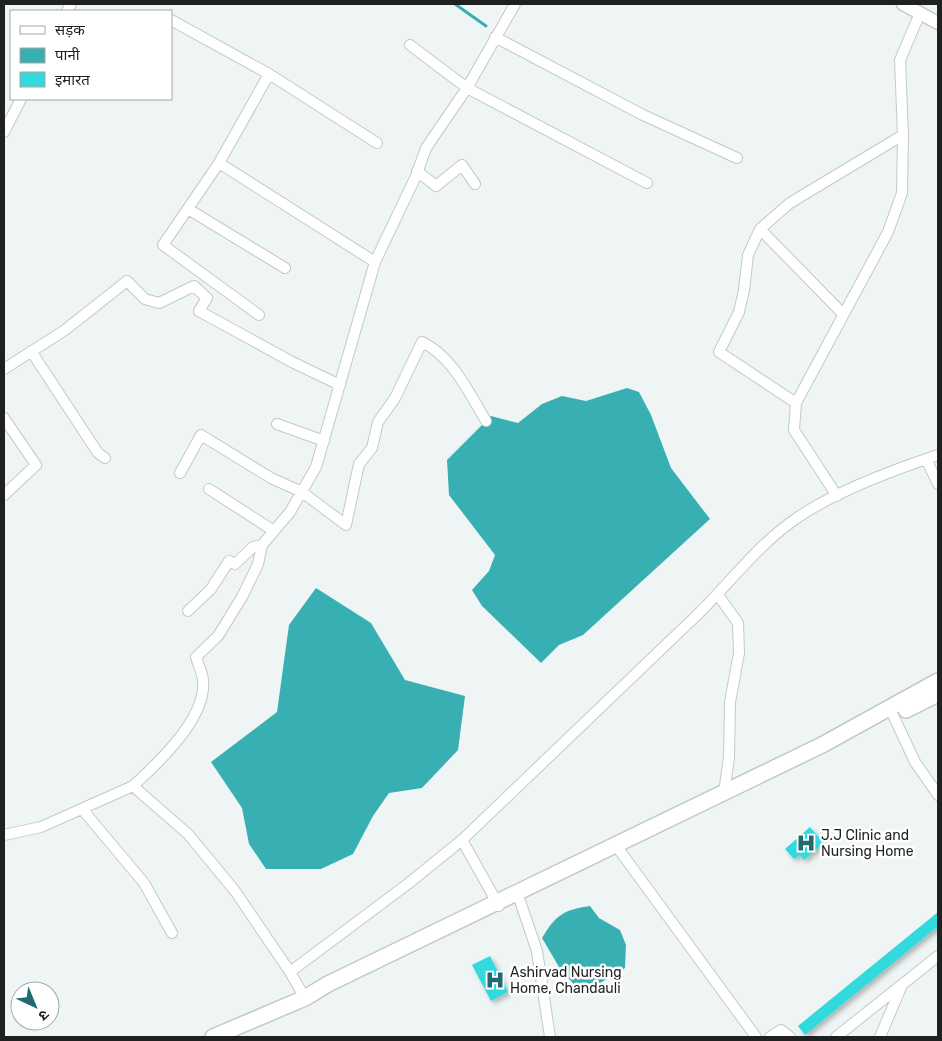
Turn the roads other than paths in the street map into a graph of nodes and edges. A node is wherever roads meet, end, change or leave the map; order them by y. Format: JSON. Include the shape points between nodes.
{"nodes":[{"id":1,"x":515,"y":4,"type":"edge"},
{"id":2,"x":903,"y":4,"type":"edge"},
{"id":3,"x":920,"y":13,"type":"junction"},
{"id":4,"x":172,"y":21,"type":"edge"},
{"id":5,"x":938,"y":23,"type":"edge"},
{"id":6,"x":495,"y":37,"type":"junction"},
{"id":7,"x":410,"y":46,"type":"dead end"},
{"id":8,"x":269,"y":74,"type":"junction"},
{"id":9,"x":467,"y":88,"type":"junction"},
{"id":10,"x":20,"y":100,"type":"edge"},
{"id":11,"x":4,"y":132,"type":"edge"},
{"id":12,"x":903,"y":136,"type":"junction"},
{"id":13,"x":378,"y":143,"type":"dead end"},
{"id":14,"x":737,"y":158,"type":"dead end"},
{"id":15,"x":219,"y":164,"type":"junction"},
{"id":16,"x":418,"y":171,"type":"junction"},
{"id":17,"x":647,"y":182,"type":"dead end"},
{"id":18,"x":475,"y":184,"type":"dead end"},
{"id":19,"x":188,"y":209,"type":"junction"},
{"id":20,"x":760,"y":229,"type":"junction"},
{"id":21,"x":375,"y":262,"type":"junction"},
{"id":22,"x":285,"y":268,"type":"dead end"},
{"id":23,"x":844,"y":314,"type":"junction"},
{"id":24,"x":259,"y":315,"type":"dead end"},
{"id":25,"x":31,"y":351,"type":"junction"},
{"id":26,"x":4,"y":369,"type":"edge"},
{"id":27,"x":340,"y":385,"type":"junction"},
{"id":28,"x":796,"y":403,"type":"junction"},
{"id":29,"x":4,"y":418,"type":"edge"},
{"id":30,"x":486,"y":420,"type":"dead end"},
{"id":31,"x":277,"y":424,"type":"dead end"},
{"id":32,"x":324,"y":441,"type":"junction"},
{"id":33,"x":938,"y":455,"type":"edge"},
{"id":34,"x":105,"y":458,"type":"dead end"},
{"id":35,"x":926,"y":459,"type":"junction"},
{"id":36,"x":180,"y":473,"type":"dead end"},
{"id":37,"x":938,"y":484,"type":"edge"},
{"id":38,"x":210,"y":489,"type":"dead end"},
{"id":39,"x":302,"y":492,"type":"junction"},
{"id":40,"x":4,"y":494,"type":"edge"},
{"id":41,"x":837,"y":496,"type":"junction"},
{"id":42,"x":274,"y":531,"type":"junction"},
{"id":43,"x":262,"y":545,"type":"junction"},
{"id":44,"x":718,"y":595,"type":"junction"},
{"id":45,"x":188,"y":611,"type":"dead end"},
{"id":46,"x":938,"y":681,"type":"edge"},
{"id":47,"x":938,"y":694,"type":"edge"},
{"id":48,"x":893,"y":716,"type":"junction"},
{"id":49,"x":133,"y":786,"type":"junction"},
{"id":50,"x":724,"y":793,"type":"junction"},
{"id":51,"x":938,"y":796,"type":"edge"},
{"id":52,"x":82,"y":809,"type":"junction"},
{"id":53,"x":4,"y":835,"type":"edge"},
{"id":54,"x":462,"y":840,"type":"junction"},
{"id":55,"x":620,"y":851,"type":"junction"},
{"id":56,"x":520,"y":901,"type":"junction"},
{"id":57,"x":500,"y":906,"type":"junction"},
{"id":58,"x":172,"y":933,"type":"dead end"},
{"id":59,"x":938,"y":956,"type":"edge"},
{"id":60,"x":290,"y":972,"type":"junction"},
{"id":61,"x":902,"y":984,"type":"junction"},
{"id":62,"x":305,"y":998,"type":"junction"},
{"id":63,"x":213,"y":1037,"type":"edge"},
{"id":64,"x":240,"y":1037,"type":"edge"},
{"id":65,"x":550,"y":1037,"type":"edge"},
{"id":66,"x":756,"y":1037,"type":"edge"},
{"id":67,"x":770,"y":1037,"type":"edge"},
{"id":68,"x":790,"y":1037,"type":"edge"},
{"id":69,"x":836,"y":1037,"type":"edge"},
{"id":70,"x":880,"y":1037,"type":"edge"}],
"edges":[{"from":1,"to":6,"type":"street"},
{"from":2,"to":3,"type":"main road"},
{"from":3,"to":5,"type":"main road"},
{"from":3,"to":12,"type":"street","via":[[900,60]]},
{"from":4,"to":8,"type":"street"},
{"from":6,"to":9,"type":"street"},
{"from":6,"to":14,"type":"street","via":[[643,115]]},
{"from":7,"to":9,"type":"street"},
{"from":8,"to":13,"type":"street"},
{"from":8,"to":15,"type":"street"},
{"from":9,"to":16,"type":"street","via":[[426,148]]},
{"from":9,"to":17,"type":"street"},
{"from":10,"to":11,"type":"street"},
{"from":12,"to":20,"type":"street","via":[[790,203]]},
{"from":12,"to":23,"type":"street","via":[[902,193],[888,232]]},
{"from":15,"to":19,"type":"street"},
{"from":15,"to":21,"type":"street"},
{"from":16,"to":18,"type":"street","via":[[436,186],[462,165]]},
{"from":16,"to":21,"type":"street"},
{"from":19,"to":22,"type":"street"},
{"from":19,"to":24,"type":"street","via":[[163,245]]},
{"from":20,"to":23,"type":"street"},
{"from":20,"to":28,"type":"street","via":[[748,255],[739,312],[720,352]]},
{"from":21,"to":27,"type":"street"},
{"from":23,"to":28,"type":"street"},
{"from":25,"to":26,"type":"street"},
{"from":25,"to":27,"type":"street","via":[[65,330],[127,281],[145,299],[159,303],[194,286],[207,298],[199,311]]},
{"from":25,"to":34,"type":"street","via":[[98,453]]},
{"from":27,"to":32,"type":"street"},
{"from":28,"to":41,"type":"street","via":[[794,430]]},
{"from":29,"to":40,"type":"street","via":[[36,465]]},
{"from":30,"to":39,"type":"street","via":[[452,367],[434,348],[422,342],[395,398],[378,422],[372,448],[359,464],[346,525]]},
{"from":31,"to":32,"type":"street"},
{"from":32,"to":39,"type":"street","via":[[316,466]]},
{"from":33,"to":35,"type":"street"},
{"from":35,"to":37,"type":"street"},
{"from":35,"to":41,"type":"street","via":[[905,465]]},
{"from":36,"to":39,"type":"street","via":[[201,435],[271,478]]},
{"from":38,"to":42,"type":"street"},
{"from":39,"to":42,"type":"street"},
{"from":41,"to":44,"type":"street","via":[[795,519],[766,543]]},
{"from":42,"to":43,"type":"street"},
{"from":43,"to":45,"type":"street","via":[[253,548],[235,564],[229,561],[211,588]]},
{"from":43,"to":49,"type":"street","via":[[258,564],[242,597],[218,636],[196,657],[203,680],[198,708],[166,754]]},
{"from":44,"to":50,"type":"street","via":[[738,623],[739,653],[730,702],[729,757]]},
{"from":44,"to":54,"type":"street"},
{"from":46,"to":50,"type":"highway","via":[[822,745]]},
{"from":47,"to":48,"type":"highway"},
{"from":48,"to":51,"type":"street","via":[[915,762]]},
{"from":48,"to":55,"type":"highway","via":[[732,799]]},
{"from":49,"to":52,"type":"street"},
{"from":49,"to":60,"type":"street","via":[[188,834],[234,891]]},
{"from":50,"to":57,"type":"highway"},
{"from":52,"to":53,"type":"street","via":[[41,827]]},
{"from":52,"to":58,"type":"street","via":[[144,883]]},
{"from":54,"to":57,"type":"street"},
{"from":54,"to":60,"type":"street"},
{"from":55,"to":56,"type":"highway"},
{"from":55,"to":66,"type":"street"},
{"from":56,"to":57,"type":"highway"},
{"from":56,"to":65,"type":"street","via":[[537,951]]},
{"from":57,"to":62,"type":"highway","via":[[328,984]]},
{"from":57,"to":64,"type":"highway"},
{"from":59,"to":61,"type":"street"},
{"from":60,"to":62,"type":"street"},
{"from":61,"to":69,"type":"street"},
{"from":61,"to":70,"type":"street"},
{"from":62,"to":63,"type":"highway"},
{"from":67,"to":68,"type":"street","via":[[781,1030]]}]}
